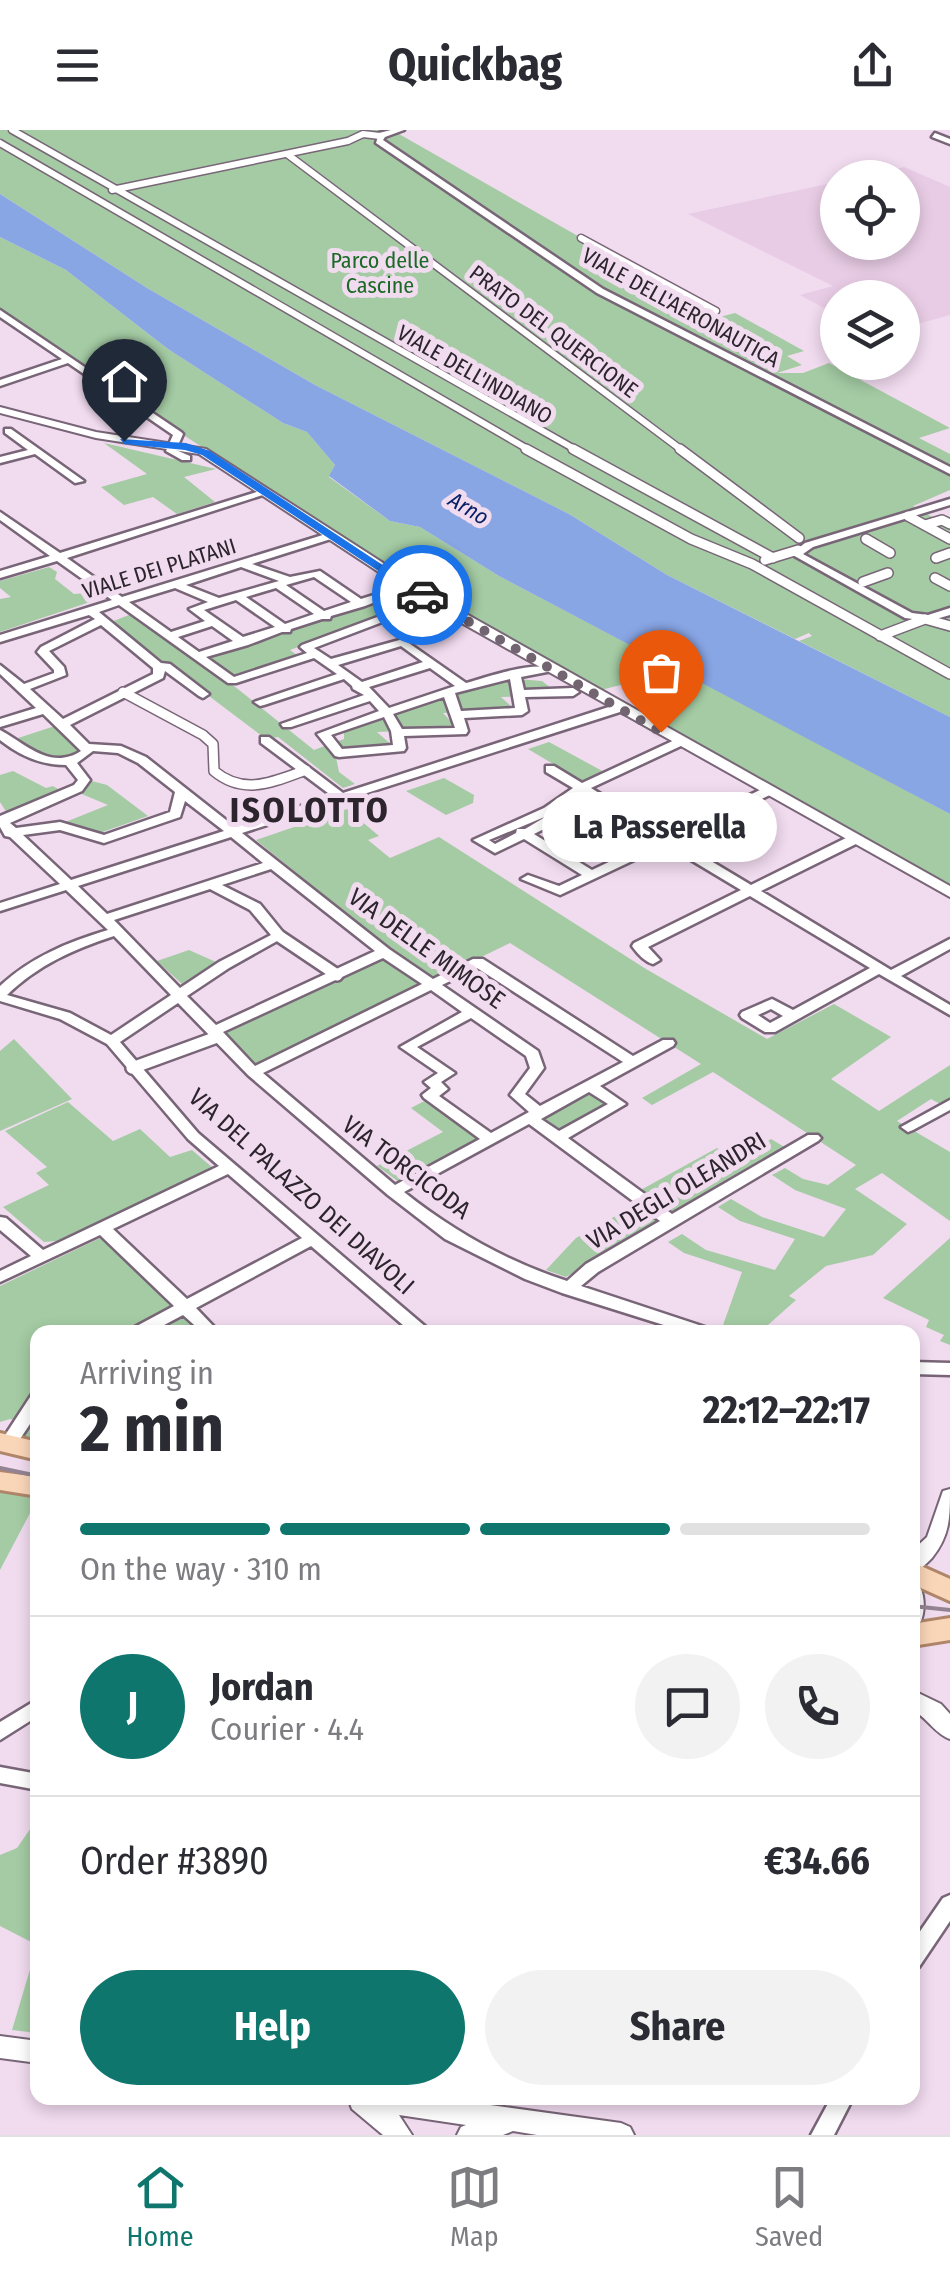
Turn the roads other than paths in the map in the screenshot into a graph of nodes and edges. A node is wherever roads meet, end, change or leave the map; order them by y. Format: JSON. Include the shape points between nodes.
{"nodes":[{"id":1,"x":12,"y":130,"type":"edge"},
{"id":2,"x":400,"y":130,"type":"edge"},
{"id":3,"x":363,"y":132,"type":"edge"},
{"id":4,"x":935,"y":135,"type":"dead end"},
{"id":5,"x":380,"y":136,"type":"junction"},
{"id":6,"x":950,"y":142,"type":"edge"},
{"id":7,"x":0,"y":144,"type":"edge"},
{"id":8,"x":52,"y":152,"type":"junction"},
{"id":9,"x":287,"y":154,"type":"junction"},
{"id":10,"x":26,"y":158,"type":"junction"},
{"id":11,"x":115,"y":189,"type":"junction"},
{"id":12,"x":93,"y":194,"type":"junction"},
{"id":13,"x":582,"y":238,"type":"dead end"},
{"id":14,"x":215,"y":246,"type":"junction"},
{"id":15,"x":189,"y":250,"type":"junction"},
{"id":16,"x":716,"y":310,"type":"dead end"},
{"id":17,"x":0,"y":313,"type":"edge"},
{"id":18,"x":68,"y":360,"type":"junction"},
{"id":19,"x":420,"y":363,"type":"junction"},
{"id":20,"x":392,"y":370,"type":"junction"},
{"id":21,"x":0,"y":383,"type":"edge"},
{"id":22,"x":0,"y":410,"type":"edge"},
{"id":23,"x":8,"y":431,"type":"dead end"},
{"id":24,"x":173,"y":444,"type":"junction"},
{"id":25,"x":36,"y":451,"type":"junction"},
{"id":26,"x":0,"y":460,"type":"edge"},
{"id":27,"x":232,"y":470,"type":"junction"},
{"id":28,"x":950,"y":471,"type":"edge"},
{"id":29,"x":79,"y":481,"type":"dead end"},
{"id":30,"x":264,"y":493,"type":"junction"},
{"id":31,"x":950,"y":502,"type":"edge"},
{"id":32,"x":0,"y":515,"type":"edge"},
{"id":33,"x":908,"y":516,"type":"junction"},
{"id":34,"x":950,"y":524,"type":"edge"},
{"id":35,"x":925,"y":525,"type":"junction"},
{"id":36,"x":330,"y":536,"type":"junction"},
{"id":37,"x":866,"y":539,"type":"dead end"},
{"id":38,"x":950,"y":539,"type":"edge"},
{"id":39,"x":798,"y":544,"type":"junction"},
{"id":40,"x":890,"y":553,"type":"dead end"},
{"id":41,"x":950,"y":553,"type":"edge"},
{"id":42,"x":770,"y":555,"type":"junction"},
{"id":43,"x":57,"y":557,"type":"junction"},
{"id":44,"x":936,"y":558,"type":"dead end"},
{"id":45,"x":242,"y":564,"type":"junction"},
{"id":46,"x":752,"y":564,"type":"junction"},
{"id":47,"x":888,"y":573,"type":"dead end"},
{"id":48,"x":0,"y":575,"type":"edge"},
{"id":49,"x":935,"y":578,"type":"dead end"},
{"id":50,"x":864,"y":582,"type":"dead end"},
{"id":51,"x":284,"y":583,"type":"junction"},
{"id":52,"x":175,"y":584,"type":"junction"},
{"id":53,"x":950,"y":586,"type":"edge"},
{"id":54,"x":409,"y":587,"type":"junction"},
{"id":55,"x":238,"y":596,"type":"junction"},
{"id":56,"x":431,"y":600,"type":"junction"},
{"id":57,"x":118,"y":602,"type":"junction"},
{"id":58,"x":219,"y":602,"type":"junction"},
{"id":59,"x":361,"y":604,"type":"junction"},
{"id":60,"x":132,"y":607,"type":"junction"},
{"id":61,"x":950,"y":611,"type":"edge"},
{"id":62,"x":97,"y":616,"type":"junction"},
{"id":63,"x":326,"y":617,"type":"junction"},
{"id":64,"x":384,"y":619,"type":"junction"},
{"id":65,"x":922,"y":619,"type":"junction"},
{"id":66,"x":214,"y":622,"type":"junction"},
{"id":67,"x":950,"y":626,"type":"edge"},
{"id":68,"x":286,"y":630,"type":"junction"},
{"id":69,"x":172,"y":635,"type":"junction"},
{"id":70,"x":880,"y":636,"type":"junction"},
{"id":71,"x":0,"y":639,"type":"edge"},
{"id":72,"x":403,"y":642,"type":"junction"},
{"id":73,"x":244,"y":643,"type":"junction"},
{"id":74,"x":310,"y":650,"type":"junction"},
{"id":75,"x":200,"y":655,"type":"junction"},
{"id":76,"x":328,"y":664,"type":"junction"},
{"id":77,"x":433,"y":664,"type":"junction"},
{"id":78,"x":159,"y":667,"type":"junction"},
{"id":79,"x":0,"y":668,"type":"edge"},
{"id":80,"x":548,"y":668,"type":"junction"},
{"id":81,"x":516,"y":674,"type":"junction"},
{"id":82,"x":950,"y":674,"type":"edge"},
{"id":83,"x":344,"y":676,"type":"junction"},
{"id":84,"x":357,"y":686,"type":"junction"},
{"id":85,"x":572,"y":686,"type":"junction"},
{"id":86,"x":22,"y":688,"type":"junction"},
{"id":87,"x":466,"y":688,"type":"junction"},
{"id":88,"x":123,"y":692,"type":"junction"},
{"id":89,"x":204,"y":694,"type":"dead end"},
{"id":90,"x":449,"y":694,"type":"junction"},
{"id":91,"x":519,"y":694,"type":"junction"},
{"id":92,"x":370,"y":697,"type":"junction"},
{"id":93,"x":260,"y":702,"type":"dead end"},
{"id":94,"x":45,"y":708,"type":"junction"},
{"id":95,"x":618,"y":708,"type":"junction"},
{"id":96,"x":390,"y":712,"type":"junction"},
{"id":97,"x":458,"y":715,"type":"junction"},
{"id":98,"x":598,"y":715,"type":"junction"},
{"id":99,"x":0,"y":723,"type":"edge"},
{"id":100,"x":63,"y":724,"type":"junction"},
{"id":101,"x":286,"y":724,"type":"dead end"},
{"id":102,"x":399,"y":733,"type":"junction"},
{"id":103,"x":0,"y":734,"type":"edge"},
{"id":104,"x":265,"y":740,"type":"dead end"},
{"id":105,"x":679,"y":742,"type":"junction"},
{"id":106,"x":86,"y":746,"type":"junction"},
{"id":107,"x":70,"y":762,"type":"junction"},
{"id":108,"x":550,"y":768,"type":"dead end"},
{"id":109,"x":306,"y":770,"type":"junction"},
{"id":110,"x":581,"y":788,"type":"junction"},
{"id":111,"x":768,"y":791,"type":"junction"},
{"id":112,"x":181,"y":792,"type":"junction"},
{"id":113,"x":340,"y":796,"type":"junction"},
{"id":114,"x":548,"y":810,"type":"junction"},
{"id":115,"x":4,"y":825,"type":"edge"},
{"id":116,"x":229,"y":831,"type":"junction"},
{"id":117,"x":522,"y":832,"type":"junction"},
{"id":118,"x":668,"y":838,"type":"junction"},
{"id":119,"x":855,"y":839,"type":"junction"},
{"id":120,"x":272,"y":864,"type":"junction"},
{"id":121,"x":592,"y":876,"type":"junction"},
{"id":122,"x":528,"y":879,"type":"dead end"},
{"id":123,"x":65,"y":884,"type":"junction"},
{"id":124,"x":212,"y":884,"type":"junction"},
{"id":125,"x":755,"y":890,"type":"junction"},
{"id":126,"x":950,"y":892,"type":"edge"},
{"id":127,"x":0,"y":907,"type":"edge"},
{"id":128,"x":111,"y":925,"type":"junction"},
{"id":129,"x":279,"y":936,"type":"junction"},
{"id":130,"x":950,"y":944,"type":"edge"},
{"id":131,"x":384,"y":952,"type":"junction"},
{"id":132,"x":653,"y":960,"type":"dead end"},
{"id":133,"x":886,"y":972,"type":"junction"},
{"id":134,"x":336,"y":975,"type":"junction"},
{"id":135,"x":432,"y":985,"type":"junction"},
{"id":136,"x":0,"y":996,"type":"edge"},
{"id":137,"x":178,"y":996,"type":"junction"},
{"id":138,"x":950,"y":1011,"type":"edge"},
{"id":139,"x":472,"y":1012,"type":"junction"},
{"id":140,"x":793,"y":1016,"type":"dead end"},
{"id":141,"x":214,"y":1035,"type":"junction"},
{"id":142,"x":112,"y":1041,"type":"junction"},
{"id":143,"x":668,"y":1043,"type":"dead end"},
{"id":144,"x":633,"y":1062,"type":"junction"},
{"id":145,"x":132,"y":1068,"type":"junction"},
{"id":146,"x":253,"y":1072,"type":"junction"},
{"id":147,"x":592,"y":1087,"type":"junction"},
{"id":148,"x":950,"y":1104,"type":"edge"},
{"id":149,"x":536,"y":1117,"type":"junction"},
{"id":150,"x":908,"y":1127,"type":"dead end"},
{"id":151,"x":558,"y":1138,"type":"junction"},
{"id":152,"x":814,"y":1138,"type":"dead end"},
{"id":153,"x":492,"y":1140,"type":"junction"},
{"id":154,"x":227,"y":1168,"type":"junction"},
{"id":155,"x":392,"y":1192,"type":"junction"},
{"id":156,"x":0,"y":1222,"type":"edge"},
{"id":157,"x":671,"y":1222,"type":"junction"},
{"id":158,"x":103,"y":1230,"type":"junction"},
{"id":159,"x":310,"y":1240,"type":"junction"},
{"id":160,"x":42,"y":1257,"type":"junction"},
{"id":161,"x":0,"y":1277,"type":"edge"},
{"id":162,"x":568,"y":1289,"type":"junction"},
{"id":163,"x":185,"y":1308,"type":"junction"},
{"id":164,"x":152,"y":1325,"type":"edge"},
{"id":165,"x":203,"y":1325,"type":"edge"},
{"id":166,"x":413,"y":1325,"type":"edge"},
{"id":167,"x":680,"y":1325,"type":"edge"},
{"id":168,"x":920,"y":1368,"type":"edge"},
{"id":169,"x":950,"y":1369,"type":"edge"},
{"id":170,"x":30,"y":1409,"type":"edge"},
{"id":171,"x":4,"y":1443,"type":"edge"},
{"id":172,"x":30,"y":1449,"type":"edge"},
{"id":173,"x":0,"y":1480,"type":"edge"},
{"id":174,"x":30,"y":1485,"type":"edge"},
{"id":175,"x":950,"y":1496,"type":"edge"},
{"id":176,"x":920,"y":1559,"type":"edge"},
{"id":177,"x":920,"y":1573,"type":"edge"},
{"id":178,"x":950,"y":1591,"type":"edge"},
{"id":179,"x":950,"y":1629,"type":"edge"},
{"id":180,"x":920,"y":1633,"type":"edge"},
{"id":181,"x":920,"y":1703,"type":"edge"},
{"id":182,"x":30,"y":1711,"type":"edge"},
{"id":183,"x":950,"y":1730,"type":"edge"},
{"id":184,"x":0,"y":1732,"type":"edge"},
{"id":185,"x":0,"y":1775,"type":"edge"},
{"id":186,"x":30,"y":1781,"type":"edge"},
{"id":187,"x":950,"y":1904,"type":"edge"},
{"id":188,"x":920,"y":1949,"type":"edge"},
{"id":189,"x":0,"y":2047,"type":"edge"},
{"id":190,"x":30,"y":2051,"type":"edge"},
{"id":191,"x":368,"y":2105,"type":"edge"},
{"id":192,"x":413,"y":2105,"type":"edge"},
{"id":193,"x":838,"y":2105,"type":"edge"},
{"id":194,"x":520,"y":2119,"type":"junction"},
{"id":195,"x":399,"y":2135,"type":"edge"},
{"id":196,"x":470,"y":2135,"type":"edge"},
{"id":197,"x":621,"y":2135,"type":"edge"},
{"id":198,"x":822,"y":2135,"type":"edge"}],
"edges":[{"from":1,"to":8,"type":"street","name":"VIALE DELL'INDIANO"},
{"from":2,"to":5,"type":"street"},
{"from":3,"to":5,"type":"street"},
{"from":3,"to":9,"type":"street"},
{"from":4,"to":6,"type":"street"},
{"from":5,"to":28,"type":"street","name":"VIALE DELL'AERONAUTICA","via":[[381,143],[600,292]]},
{"from":7,"to":10,"type":"street"},
{"from":8,"to":10,"type":"street"},
{"from":8,"to":11,"type":"street","name":"VIALE DELL'INDIANO"},
{"from":9,"to":11,"type":"street"},
{"from":9,"to":39,"type":"street","name":"PRATO DEL QUERCIONE"},
{"from":10,"to":12,"type":"street"},
{"from":11,"to":12,"type":"street"},
{"from":11,"to":14,"type":"street","name":"VIALE DELL'INDIANO"},
{"from":12,"to":15,"type":"street"},
{"from":13,"to":16,"type":"street"},
{"from":14,"to":15,"type":"street"},
{"from":14,"to":19,"type":"street","name":"VIALE DELL'INDIANO"},
{"from":15,"to":20,"type":"street"},
{"from":17,"to":18,"type":"street"},
{"from":18,"to":21,"type":"street"},
{"from":18,"to":24,"type":"street"},
{"from":19,"to":20,"type":"street"},
{"from":19,"to":42,"type":"street","name":"VIALE DELL'INDIANO"},
{"from":20,"to":46,"type":"street","via":[[563,470]]},
{"from":22,"to":24,"type":"street","via":[[96,436]]},
{"from":23,"to":25,"type":"street"},
{"from":24,"to":27,"type":"street","via":[[202,451]]},
{"from":24,"to":27,"type":"street","via":[[186,458]]},
{"from":25,"to":26,"type":"street"},
{"from":25,"to":29,"type":"street"},
{"from":27,"to":30,"type":"street"},
{"from":30,"to":36,"type":"street"},
{"from":30,"to":43,"type":"street"},
{"from":31,"to":33,"type":"street"},
{"from":32,"to":43,"type":"street"},
{"from":33,"to":35,"type":"street"},
{"from":33,"to":39,"type":"street"},
{"from":34,"to":35,"type":"street"},
{"from":35,"to":38,"type":"street"},
{"from":36,"to":45,"type":"street","name":"VIALE DEI PLATANI"},
{"from":36,"to":54,"type":"street"},
{"from":37,"to":40,"type":"street"},
{"from":39,"to":42,"type":"street"},
{"from":39,"to":65,"type":"street","via":[[796,554],[803,559]]},
{"from":41,"to":44,"type":"street"},
{"from":42,"to":46,"type":"street"},
{"from":43,"to":48,"type":"street"},
{"from":43,"to":57,"type":"street"},
{"from":45,"to":51,"type":"street"},
{"from":45,"to":52,"type":"street","name":"VIALE DEI PLATANI"},
{"from":46,"to":70,"type":"street"},
{"from":47,"to":50,"type":"street"},
{"from":49,"to":53,"type":"street"},
{"from":51,"to":55,"type":"street"},
{"from":51,"to":59,"type":"street","via":[[316,573]]},
{"from":51,"to":63,"type":"street"},
{"from":52,"to":57,"type":"street","name":"VIALE DEI PLATANI"},
{"from":52,"to":58,"type":"street"},
{"from":54,"to":56,"type":"street"},
{"from":54,"to":59,"type":"street"},
{"from":55,"to":58,"type":"street"},
{"from":55,"to":68,"type":"street"},
{"from":56,"to":64,"type":"street"},
{"from":56,"to":80,"type":"street"},
{"from":57,"to":60,"type":"street"},
{"from":57,"to":62,"type":"street","name":"VIALE DEI PLATANI"},
{"from":58,"to":66,"type":"street","via":[[196,609]]},
{"from":59,"to":63,"type":"street"},
{"from":60,"to":62,"type":"street"},
{"from":60,"to":69,"type":"street"},
{"from":61,"to":65,"type":"street"},
{"from":62,"to":71,"type":"street","name":"VIALE DEI PLATANI"},
{"from":62,"to":78,"type":"street"},
{"from":62,"to":86,"type":"street","via":[[44,649],[60,675]]},
{"from":63,"to":68,"type":"street"},
{"from":64,"to":72,"type":"street","via":[[405,632]]},
{"from":64,"to":74,"type":"street"},
{"from":65,"to":67,"type":"street"},
{"from":65,"to":70,"type":"street"},
{"from":66,"to":69,"type":"street"},
{"from":66,"to":73,"type":"street"},
{"from":68,"to":73,"type":"street"},
{"from":69,"to":75,"type":"street"},
{"from":70,"to":82,"type":"street"},
{"from":72,"to":76,"type":"street"},
{"from":72,"to":77,"type":"street"},
{"from":73,"to":75,"type":"street"},
{"from":74,"to":75,"type":"street","via":[[232,681]]},
{"from":74,"to":76,"type":"street"},
{"from":76,"to":83,"type":"street"},
{"from":77,"to":84,"type":"street"},
{"from":77,"to":87,"type":"street"},
{"from":78,"to":88,"type":"street","via":[[159,676]]},
{"from":78,"to":89,"type":"street"},
{"from":79,"to":86,"type":"street"},
{"from":80,"to":81,"type":"street"},
{"from":80,"to":85,"type":"street"},
{"from":81,"to":87,"type":"street"},
{"from":81,"to":91,"type":"street"},
{"from":83,"to":84,"type":"street"},
{"from":83,"to":93,"type":"street"},
{"from":84,"to":92,"type":"street"},
{"from":85,"to":91,"type":"street"},
{"from":85,"to":95,"type":"street"},
{"from":85,"to":98,"type":"street"},
{"from":86,"to":94,"type":"street"},
{"from":87,"to":90,"type":"street"},
{"from":88,"to":100,"type":"street"},
{"from":88,"to":109,"type":"street","via":[[206,736],[213,744],[214,771],[230,784],[248,789]]},
{"from":90,"to":96,"type":"street"},
{"from":90,"to":97,"type":"street"},
{"from":91,"to":97,"type":"street","via":[[522,712]]},
{"from":92,"to":96,"type":"street"},
{"from":92,"to":101,"type":"street"},
{"from":94,"to":99,"type":"street"},
{"from":94,"to":100,"type":"street"},
{"from":95,"to":98,"type":"street"},
{"from":95,"to":105,"type":"street"},
{"from":96,"to":102,"type":"street"},
{"from":96,"to":102,"type":"street","via":[[323,734],[339,753],[400,748]]},
{"from":97,"to":102,"type":"street","via":[[462,731]]},
{"from":98,"to":113,"type":"street"},
{"from":100,"to":106,"type":"street"},
{"from":103,"to":107,"type":"street","via":[[21,752]]},
{"from":104,"to":109,"type":"street"},
{"from":105,"to":110,"type":"street"},
{"from":105,"to":111,"type":"street"},
{"from":106,"to":107,"type":"street","via":[[85,755]]},
{"from":106,"to":112,"type":"street","name":"VIA DELLE MIMOSE","via":[[128,752]]},
{"from":107,"to":115,"type":"street","via":[[84,780],[78,788]]},
{"from":108,"to":110,"type":"street"},
{"from":109,"to":113,"type":"street"},
{"from":110,"to":114,"type":"street"},
{"from":110,"to":118,"type":"street"},
{"from":111,"to":118,"type":"street"},
{"from":111,"to":119,"type":"street"},
{"from":112,"to":115,"type":"street","via":[[176,814],[104,840],[60,826]]},
{"from":112,"to":116,"type":"street","name":"VIA DELLE MIMOSE"},
{"from":113,"to":116,"type":"street"},
{"from":114,"to":117,"type":"street","via":[[558,817]]},
{"from":114,"to":117,"type":"street","via":[[480,840],[496,849]]},
{"from":115,"to":123,"type":"street","name":"VIA TORCICODA"},
{"from":116,"to":120,"type":"street","name":"VIA DELLE MIMOSE"},
{"from":116,"to":123,"type":"street"},
{"from":117,"to":121,"type":"street"},
{"from":118,"to":121,"type":"street"},
{"from":118,"to":125,"type":"street"},
{"from":119,"to":125,"type":"street"},
{"from":119,"to":126,"type":"street"},
{"from":120,"to":124,"type":"street"},
{"from":120,"to":131,"type":"street","name":"VIA DELLE MIMOSE"},
{"from":121,"to":122,"type":"street","via":[[560,890]]},
{"from":123,"to":127,"type":"street"},
{"from":123,"to":128,"type":"street","name":"VIA TORCICODA"},
{"from":124,"to":128,"type":"street"},
{"from":124,"to":129,"type":"street","via":[[255,908]]},
{"from":125,"to":132,"type":"street","via":[[639,946]]},
{"from":125,"to":133,"type":"street"},
{"from":128,"to":136,"type":"street","via":[[22,970]]},
{"from":128,"to":137,"type":"street","name":"VIA TORCICODA"},
{"from":129,"to":134,"type":"street"},
{"from":129,"to":137,"type":"street"},
{"from":130,"to":133,"type":"street"},
{"from":131,"to":134,"type":"street"},
{"from":131,"to":135,"type":"street","name":"VIA DELLE MIMOSE"},
{"from":133,"to":138,"type":"street"},
{"from":133,"to":140,"type":"street"},
{"from":134,"to":141,"type":"street"},
{"from":135,"to":139,"type":"street","name":"VIA DELLE MIMOSE"},
{"from":135,"to":144,"type":"street","via":[[478,962]]},
{"from":135,"to":146,"type":"street"},
{"from":136,"to":142,"type":"street","name":"VIA DEL PALAZZO DEI DIAVOLI","via":[[65,1016]]},
{"from":137,"to":141,"type":"street","name":"VIA TORCICODA"},
{"from":137,"to":142,"type":"street"},
{"from":139,"to":149,"type":"street","name":"VIA DELLE MIMOSE","via":[[533,1054],[537,1068],[516,1095]]},
{"from":139,"to":153,"type":"street","via":[[407,1047],[448,1073],[431,1082],[441,1089],[429,1095]]},
{"from":141,"to":145,"type":"street"},
{"from":141,"to":146,"type":"street","name":"VIA TORCICODA"},
{"from":142,"to":145,"type":"street","name":"VIA DEL PALAZZO DEI DIAVOLI"},
{"from":143,"to":144,"type":"street"},
{"from":144,"to":147,"type":"street"},
{"from":145,"to":154,"type":"street","name":"VIA DEL PALAZZO DEI DIAVOLI"},
{"from":146,"to":155,"type":"street","name":"VIA TORCICODA"},
{"from":147,"to":149,"type":"street"},
{"from":147,"to":151,"type":"street","via":[[619,1104]]},
{"from":148,"to":150,"type":"street"},
{"from":149,"to":151,"type":"street"},
{"from":149,"to":153,"type":"street"},
{"from":151,"to":157,"type":"street"},
{"from":152,"to":157,"type":"street","name":"VIA DEGLI OLEANDRI"},
{"from":153,"to":155,"type":"street"},
{"from":154,"to":158,"type":"street"},
{"from":154,"to":159,"type":"street","name":"VIA DEL PALAZZO DEI DIAVOLI"},
{"from":155,"to":162,"type":"street","name":"VIA TORCICODA","via":[[452,1235]]},
{"from":156,"to":160,"type":"street"},
{"from":157,"to":162,"type":"street","name":"VIA DEGLI OLEANDRI"},
{"from":158,"to":160,"type":"street"},
{"from":158,"to":163,"type":"street"},
{"from":159,"to":163,"type":"street"},
{"from":159,"to":166,"type":"street","name":"VIA DEL PALAZZO DEI DIAVOLI"},
{"from":160,"to":161,"type":"street"},
{"from":162,"to":167,"type":"street","name":"VIA TORCICODA"},
{"from":163,"to":164,"type":"street"},
{"from":163,"to":165,"type":"street"},
{"from":168,"to":169,"type":"street"},
{"from":170,"to":171,"type":"street"},
{"from":171,"to":172,"type":"main road"},
{"from":173,"to":174,"type":"main road"},
{"from":175,"to":176,"type":"street","via":[[936,1541]]},
{"from":177,"to":178,"type":"main road"},
{"from":179,"to":180,"type":"main road"},
{"from":181,"to":183,"type":"street"},
{"from":182,"to":184,"type":"street"},
{"from":185,"to":186,"type":"street"},
{"from":187,"to":188,"type":"street"},
{"from":189,"to":190,"type":"street"},
{"from":191,"to":195,"type":"street"},
{"from":192,"to":194,"type":"street"},
{"from":193,"to":198,"type":"street"},
{"from":194,"to":196,"type":"street"},
{"from":194,"to":197,"type":"street"}]}
